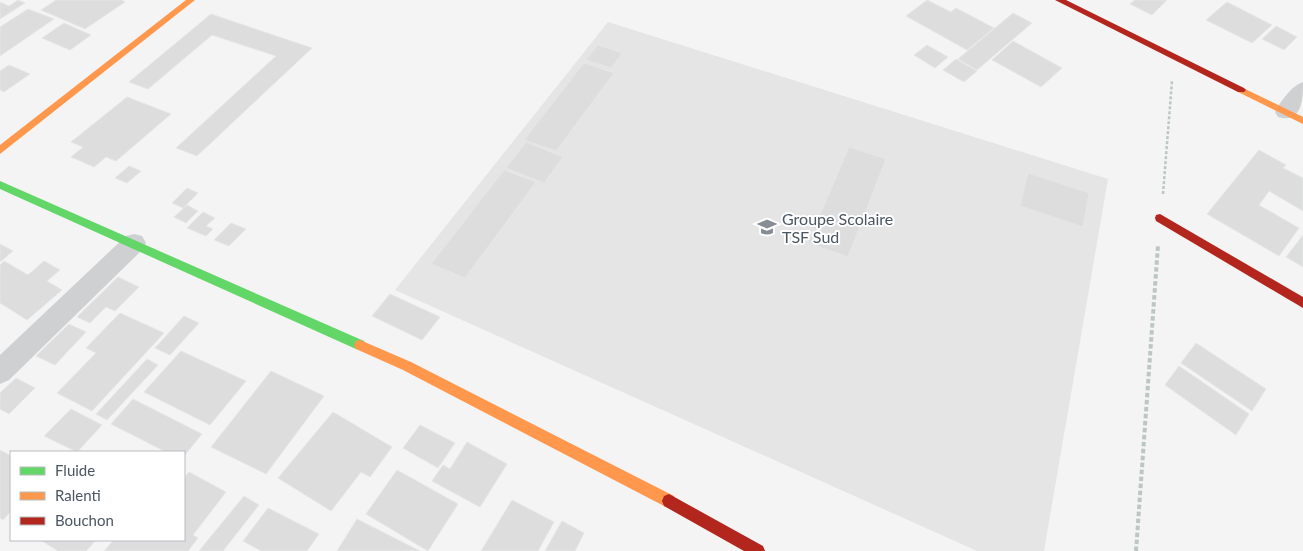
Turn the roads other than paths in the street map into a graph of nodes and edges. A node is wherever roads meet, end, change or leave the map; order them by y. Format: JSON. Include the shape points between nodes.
{"nodes":[{"id":1,"x":191,"y":0,"type":"edge"},
{"id":2,"x":1059,"y":0,"type":"edge"},
{"id":3,"x":1303,"y":89,"type":"edge"},
{"id":4,"x":1285,"y":112,"type":"junction"},
{"id":5,"x":1303,"y":121,"type":"edge"},
{"id":6,"x":0,"y":150,"type":"edge"},
{"id":7,"x":0,"y":185,"type":"edge"},
{"id":8,"x":1160,"y":218,"type":"road end"},
{"id":9,"x":134,"y":243,"type":"junction"},
{"id":10,"x":1303,"y":303,"type":"edge"},
{"id":11,"x":0,"y":372,"type":"edge"},
{"id":12,"x":758,"y":551,"type":"edge"}],
"edges":[{"from":1,"to":6,"type":"street"},
{"from":2,"to":4,"type":"street"},
{"from":3,"to":4,"type":"street"},
{"from":4,"to":5,"type":"street"},
{"from":7,"to":9,"type":"street"},
{"from":8,"to":10,"type":"street"},
{"from":9,"to":11,"type":"street"},
{"from":9,"to":12,"type":"street","via":[[407,366],[707,521]]}]}
